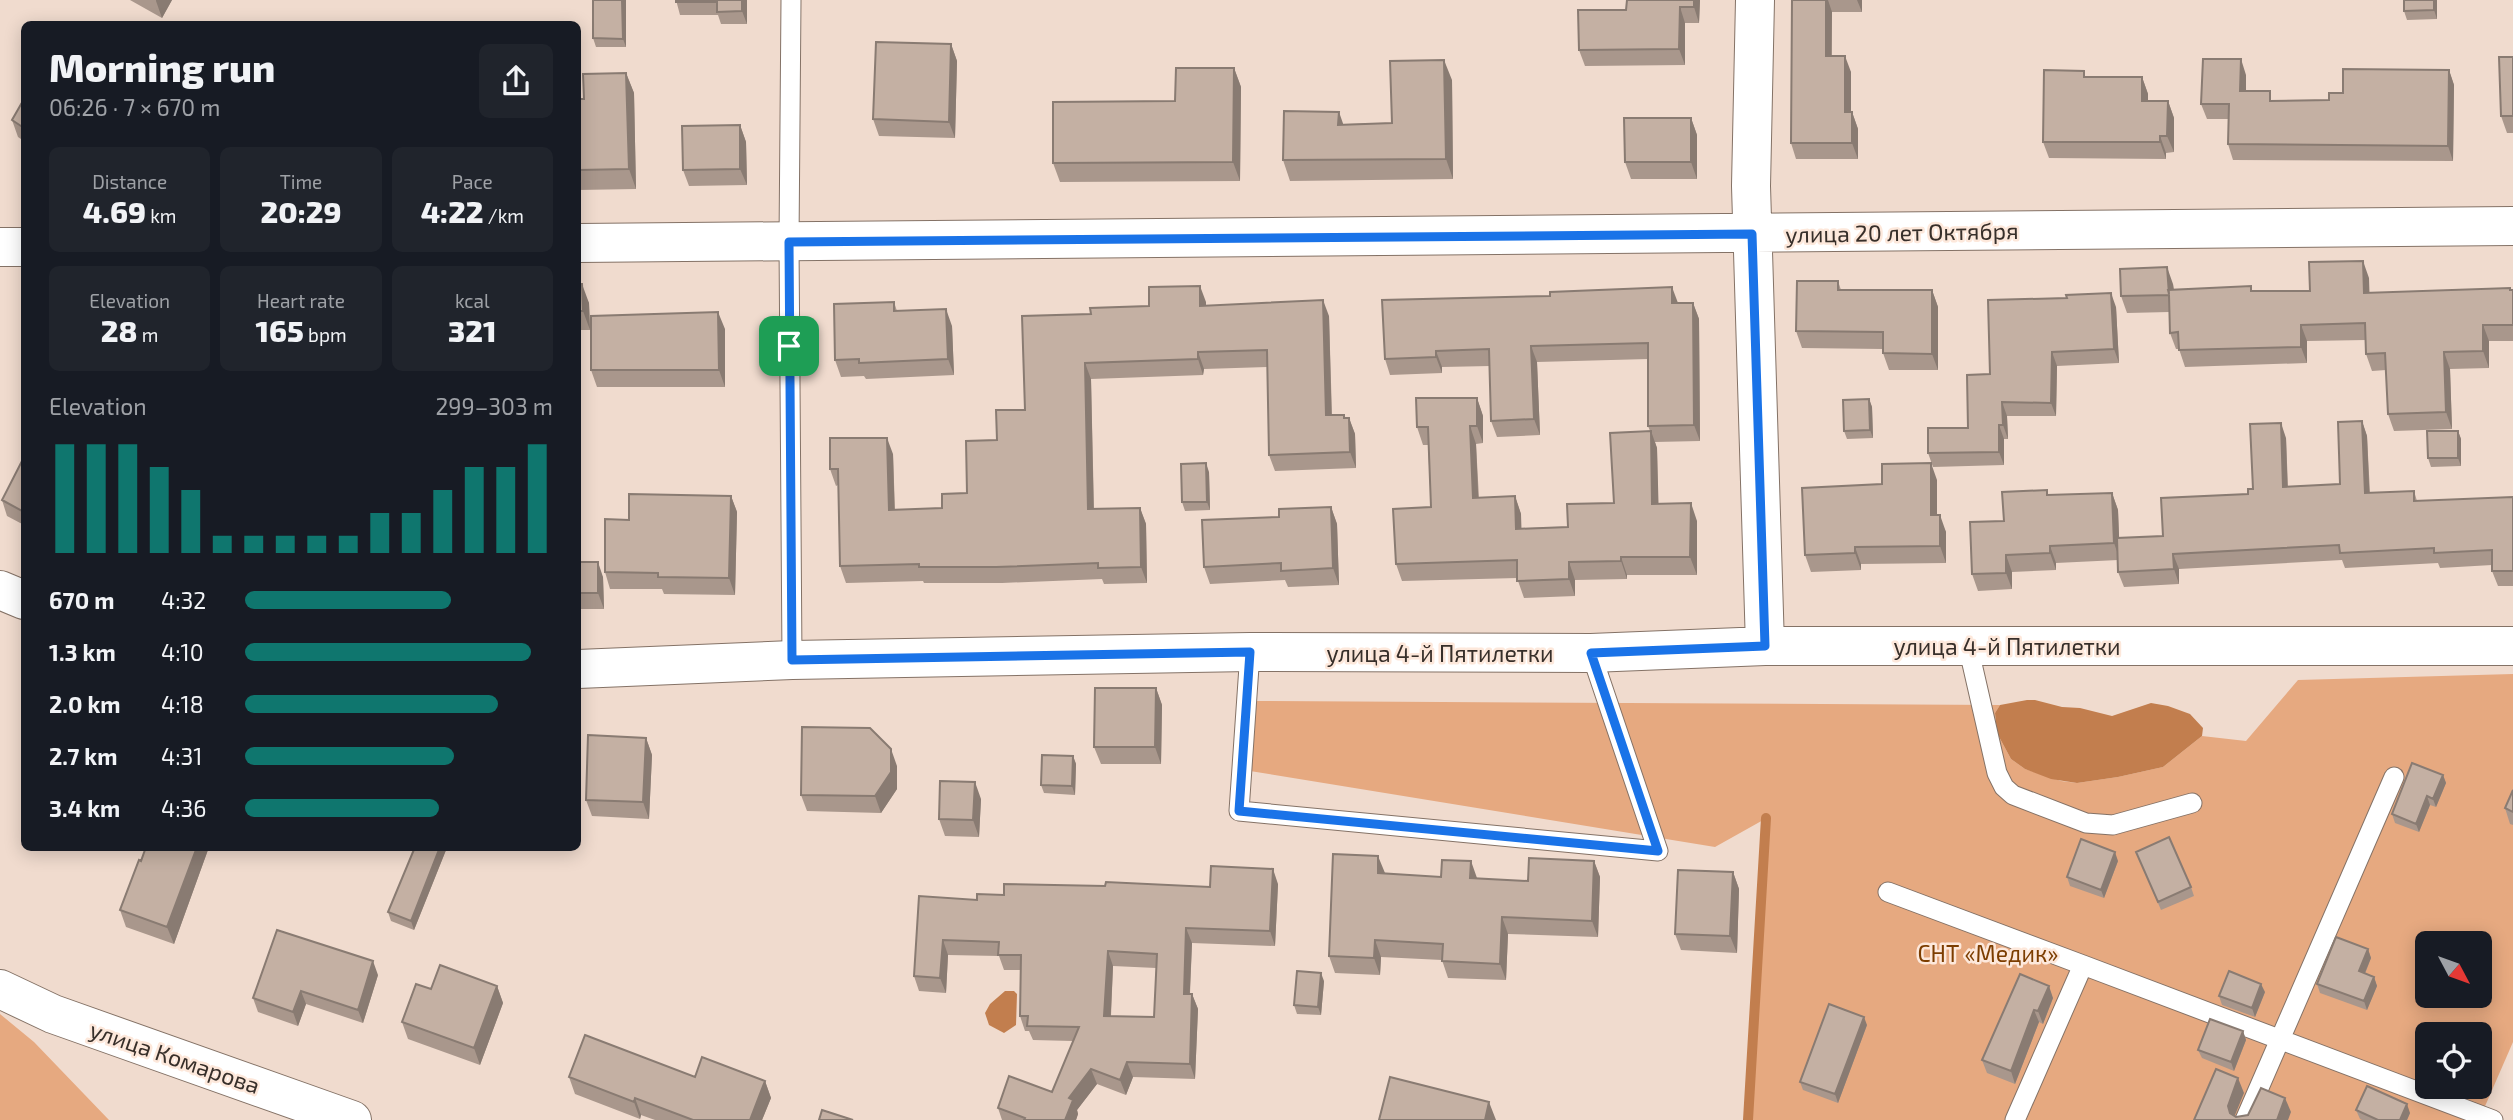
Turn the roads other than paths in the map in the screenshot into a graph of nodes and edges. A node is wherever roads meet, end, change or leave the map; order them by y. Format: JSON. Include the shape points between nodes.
{"nodes":[{"id":1,"x":791,"y":0,"type":"edge"},
{"id":2,"x":1755,"y":0,"type":"edge"},
{"id":3,"x":2513,"y":226,"type":"edge"},
{"id":4,"x":1752,"y":234,"type":"junction"},
{"id":5,"x":789,"y":242,"type":"junction"},
{"id":6,"x":581,"y":243,"type":"edge"},
{"id":7,"x":0,"y":247,"type":"edge"},
{"id":8,"x":21,"y":247,"type":"edge"},
{"id":9,"x":0,"y":590,"type":"edge"},
{"id":10,"x":21,"y":599,"type":"edge"},
{"id":11,"x":1765,"y":646,"type":"junction"},
{"id":12,"x":1968,"y":646,"type":"junction"},
{"id":13,"x":2513,"y":646,"type":"edge"},
{"id":14,"x":1250,"y":652,"type":"junction"},
{"id":15,"x":1591,"y":653,"type":"junction"},
{"id":16,"x":792,"y":660,"type":"junction"},
{"id":17,"x":581,"y":669,"type":"edge"},
{"id":18,"x":2395,"y":777,"type":"dead end"},
{"id":19,"x":2192,"y":803,"type":"dead end"},
{"id":20,"x":1888,"y":892,"type":"dead end"},
{"id":21,"x":2083,"y":965,"type":"junction"},
{"id":22,"x":0,"y":989,"type":"edge"},
{"id":23,"x":2280,"y":1039,"type":"junction"},
{"id":24,"x":352,"y":1120,"type":"edge"},
{"id":25,"x":2015,"y":1120,"type":"edge"},
{"id":26,"x":2245,"y":1120,"type":"edge"},
{"id":27,"x":2493,"y":1120,"type":"edge"}],
"edges":[{"from":1,"to":5,"type":"lane"},
{"from":2,"to":4,"type":"street"},
{"from":3,"to":4,"type":"street","name":"улица 20 лет Октября"},
{"from":4,"to":5,"type":"street","name":"улица 20 лет Октября"},
{"from":4,"to":11,"type":"street"},
{"from":5,"to":6,"type":"street","name":"улица 20 лет Октября"},
{"from":5,"to":16,"type":"lane"},
{"from":7,"to":8,"type":"street"},
{"from":9,"to":10,"type":"street"},
{"from":11,"to":12,"type":"street","name":"улица 4-й Пятилетки"},
{"from":11,"to":15,"type":"street","name":"улица 4-й Пятилетки"},
{"from":12,"to":13,"type":"street","name":"улица 4-й Пятилетки"},
{"from":12,"to":19,"type":"lane","via":[[1997,773],[2013,795],[2086,823],[2113,825]]},
{"from":14,"to":15,"type":"street","name":"улица 4-й Пятилетки"},
{"from":14,"to":15,"type":"lane","via":[[1239,811],[1658,851]]},
{"from":14,"to":16,"type":"street","name":"улица 4-й Пятилетки"},
{"from":16,"to":17,"type":"street","name":"улица 4-й Пятилетки"},
{"from":18,"to":23,"type":"lane"},
{"from":20,"to":21,"type":"lane"},
{"from":21,"to":23,"type":"lane"},
{"from":21,"to":25,"type":"lane"},
{"from":22,"to":24,"type":"street","name":"улица Комарова","via":[[53,1014]]},
{"from":23,"to":26,"type":"lane"},
{"from":23,"to":27,"type":"lane"}]}
